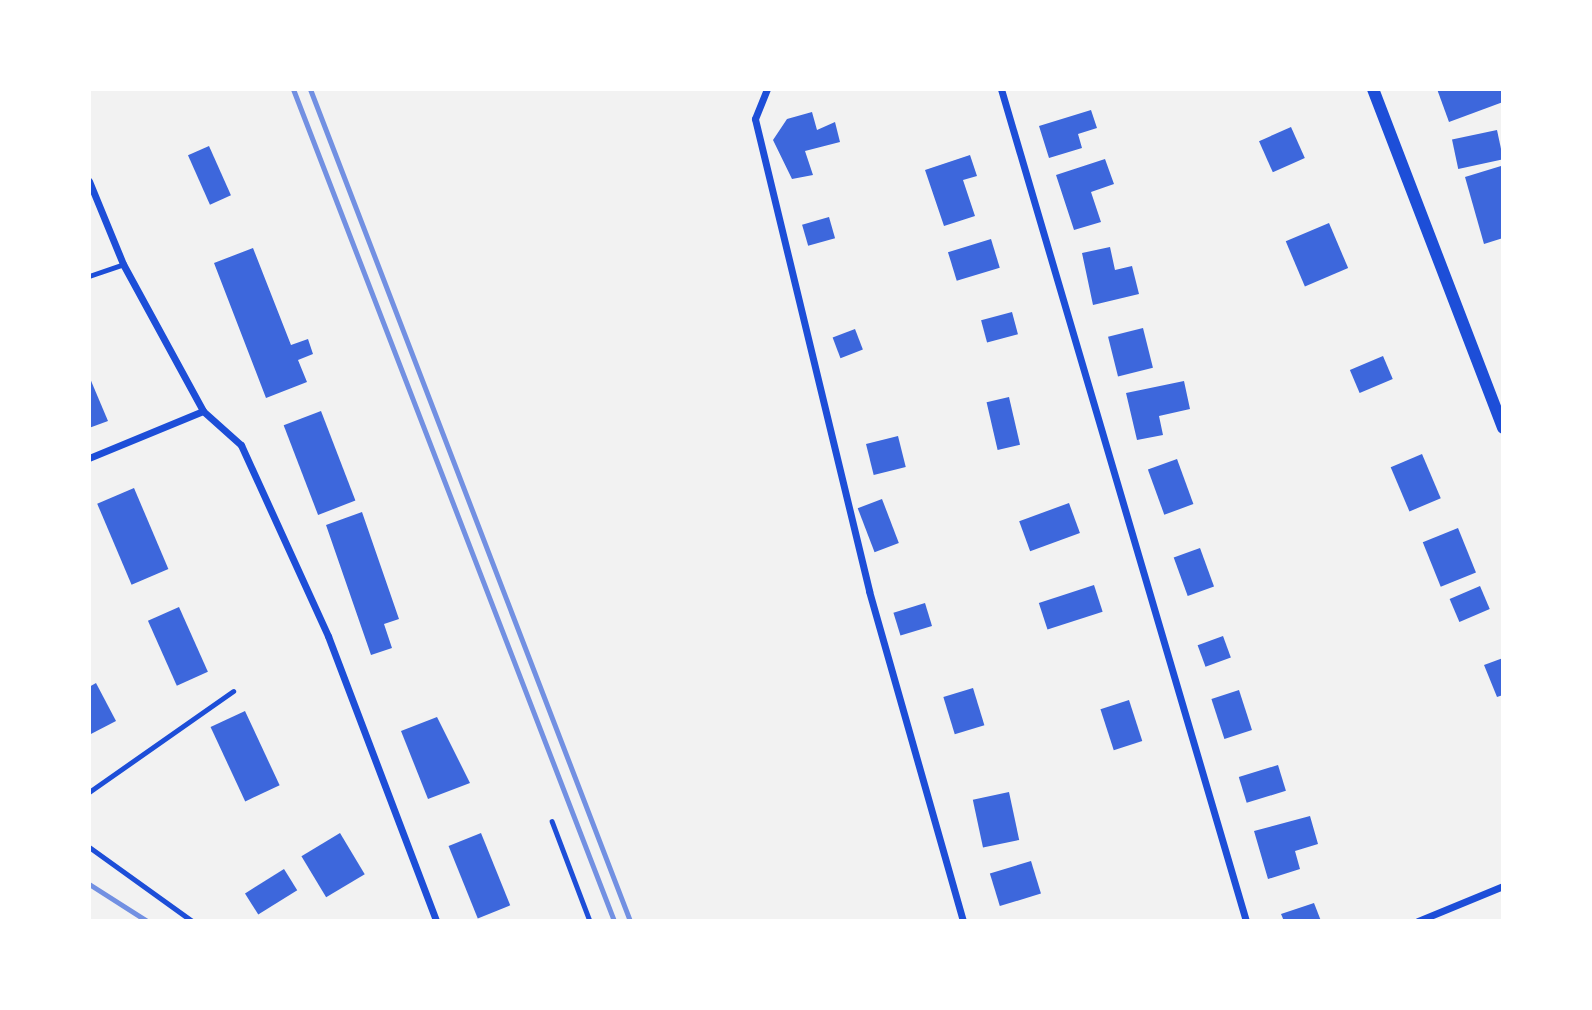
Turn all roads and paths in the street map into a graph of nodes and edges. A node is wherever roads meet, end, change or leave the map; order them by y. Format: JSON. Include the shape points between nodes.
{"nodes":[{"id":1,"x":767,"y":89,"type":"edge"},
{"id":2,"x":1001,"y":89,"type":"edge"},
{"id":3,"x":1373,"y":89,"type":"edge"},
{"id":4,"x":89,"y":181,"type":"edge"},
{"id":5,"x":123,"y":264,"type":"junction"},
{"id":6,"x":89,"y":276,"type":"edge"},
{"id":7,"x":203,"y":411,"type":"junction"},
{"id":8,"x":1503,"y":428,"type":"edge"},
{"id":9,"x":89,"y":458,"type":"edge"},
{"id":10,"x":233,"y":691,"type":"dead end"},
{"id":11,"x":89,"y":792,"type":"edge"},
{"id":12,"x":552,"y":821,"type":"dead end"},
{"id":13,"x":89,"y":847,"type":"edge"},
{"id":14,"x":1503,"y":886,"type":"edge"},
{"id":15,"x":192,"y":921,"type":"edge"},
{"id":16,"x":436,"y":921,"type":"edge"},
{"id":17,"x":590,"y":921,"type":"edge"},
{"id":18,"x":963,"y":921,"type":"edge"},
{"id":19,"x":1246,"y":921,"type":"edge"},
{"id":20,"x":1418,"y":921,"type":"edge"}],
"edges":[{"from":1,"to":18,"type":"street","via":[[755,119],[869,591]]},
{"from":2,"to":19,"type":"street"},
{"from":3,"to":8,"type":"street"},
{"from":4,"to":5,"type":"street"},
{"from":5,"to":6,"type":"lane"},
{"from":5,"to":7,"type":"street"},
{"from":7,"to":9,"type":"street"},
{"from":7,"to":16,"type":"street","via":[[241,445],[328,636]]},
{"from":10,"to":11,"type":"lane"},
{"from":12,"to":17,"type":"path"},
{"from":13,"to":15,"type":"lane"},
{"from":14,"to":20,"type":"street"}]}
